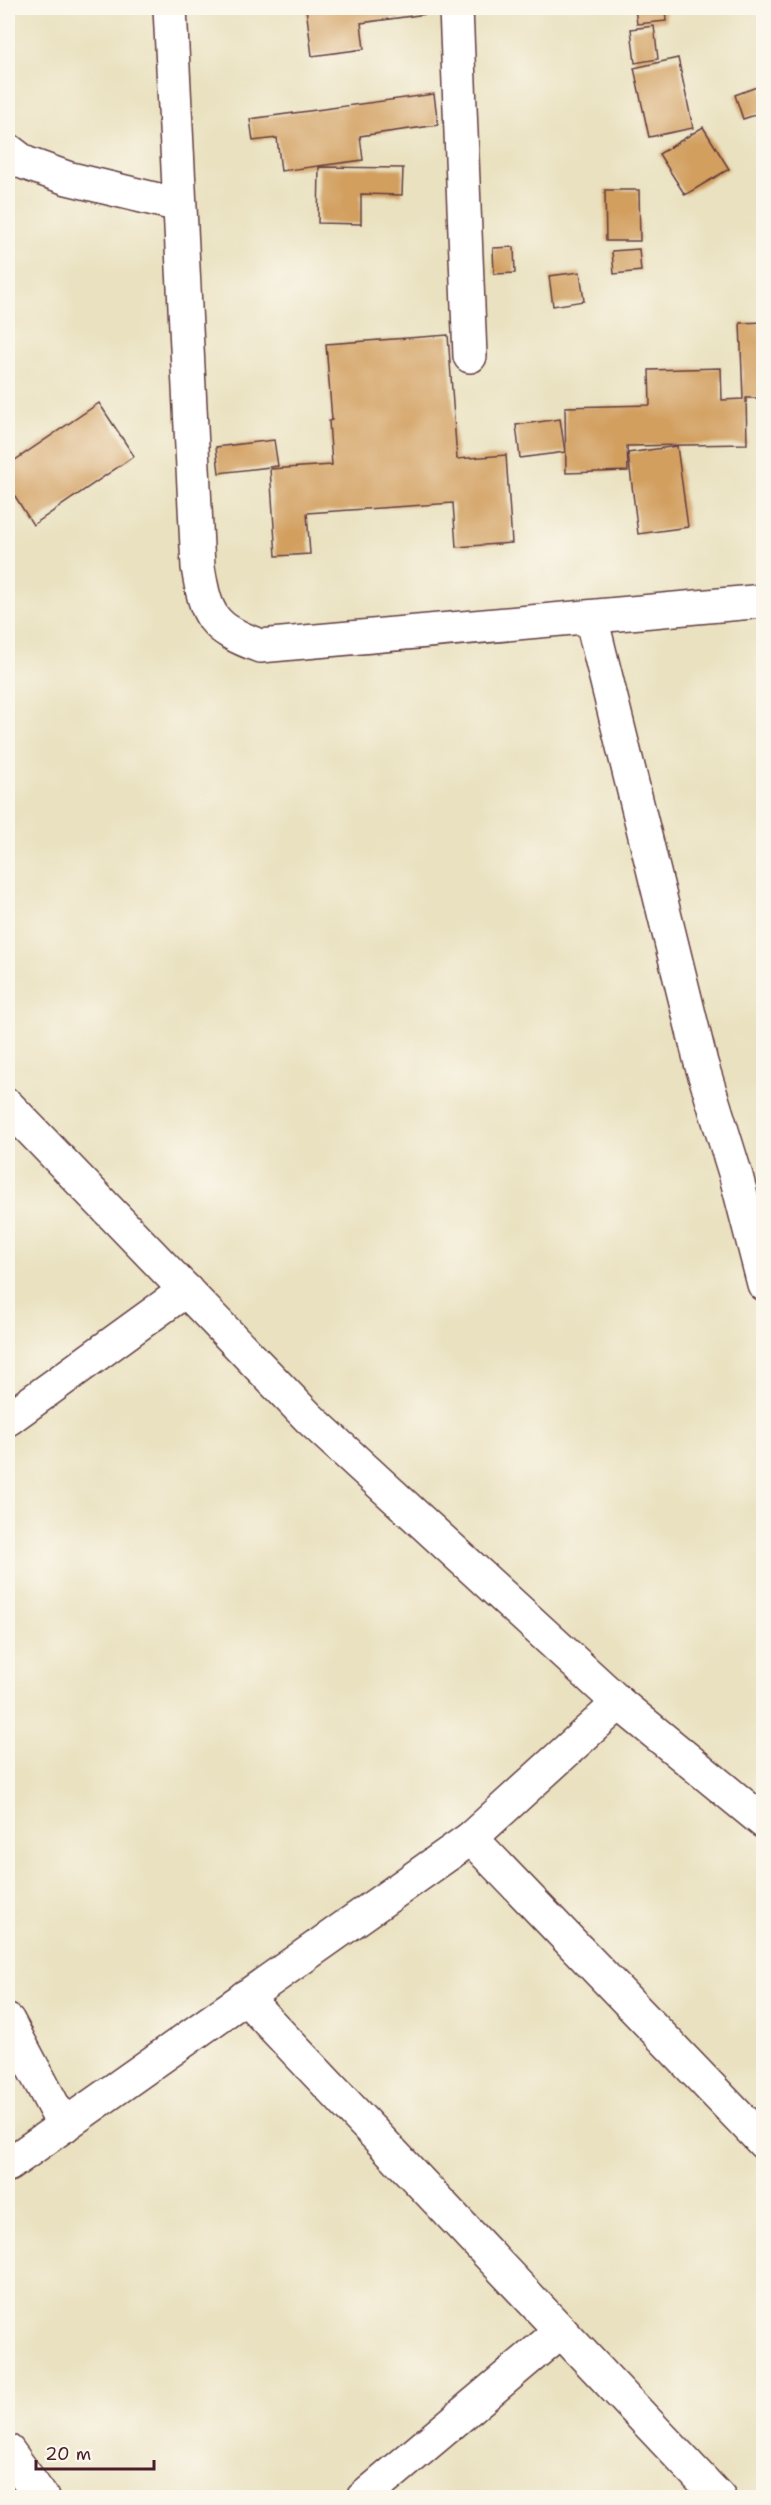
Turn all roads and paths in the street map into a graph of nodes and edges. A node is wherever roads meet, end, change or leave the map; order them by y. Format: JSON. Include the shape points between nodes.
{"nodes":[{"id":1,"x":170,"y":8,"type":"edge"},
{"id":2,"x":456,"y":8,"type":"edge"},
{"id":3,"x":8,"y":150,"type":"edge"},
{"id":4,"x":179,"y":205,"type":"junction"},
{"id":5,"x":470,"y":356,"type":"dead end"},
{"id":6,"x":764,"y":601,"type":"edge"},
{"id":7,"x":591,"y":617,"type":"junction"},
{"id":8,"x":8,"y":1106,"type":"edge"},
{"id":9,"x":764,"y":1284,"type":"edge"},
{"id":10,"x":186,"y":1290,"type":"junction"},
{"id":11,"x":8,"y":1419,"type":"edge"},
{"id":12,"x":619,"y":1703,"type":"junction"},
{"id":13,"x":764,"y":1822,"type":"edge"},
{"id":14,"x":471,"y":1838,"type":"junction"},
{"id":15,"x":245,"y":1997,"type":"junction"},
{"id":16,"x":8,"y":2020,"type":"edge"},
{"id":17,"x":64,"y":2126,"type":"junction"},
{"id":18,"x":764,"y":2143,"type":"edge"},
{"id":19,"x":8,"y":2165,"type":"edge"},
{"id":20,"x":561,"y":2331,"type":"junction"},
{"id":21,"x":8,"y":2451,"type":"edge"},
{"id":22,"x":42,"y":2498,"type":"edge"},
{"id":23,"x":363,"y":2498,"type":"edge"},
{"id":24,"x":719,"y":2498,"type":"edge"}],
"edges":[{"from":1,"to":4,"type":"street"},
{"from":2,"to":5,"type":"street"},
{"from":3,"to":4,"type":"street","via":[[25,163],[67,178]]},
{"from":4,"to":7,"type":"street","via":[[198,567],[203,599],[215,622],[233,636],[260,646]]},
{"from":6,"to":7,"type":"street"},
{"from":7,"to":9,"type":"street","via":[[701,1064]]},
{"from":8,"to":10,"type":"street"},
{"from":10,"to":11,"type":"street"},
{"from":10,"to":12,"type":"street","via":[[309,1418]]},
{"from":12,"to":13,"type":"street"},
{"from":12,"to":14,"type":"street"},
{"from":14,"to":15,"type":"street"},
{"from":14,"to":18,"type":"street"},
{"from":15,"to":17,"type":"street"},
{"from":15,"to":20,"type":"street"},
{"from":16,"to":17,"type":"street"},
{"from":17,"to":19,"type":"street"},
{"from":20,"to":23,"type":"street"},
{"from":20,"to":24,"type":"street"},
{"from":21,"to":22,"type":"street"}]}
